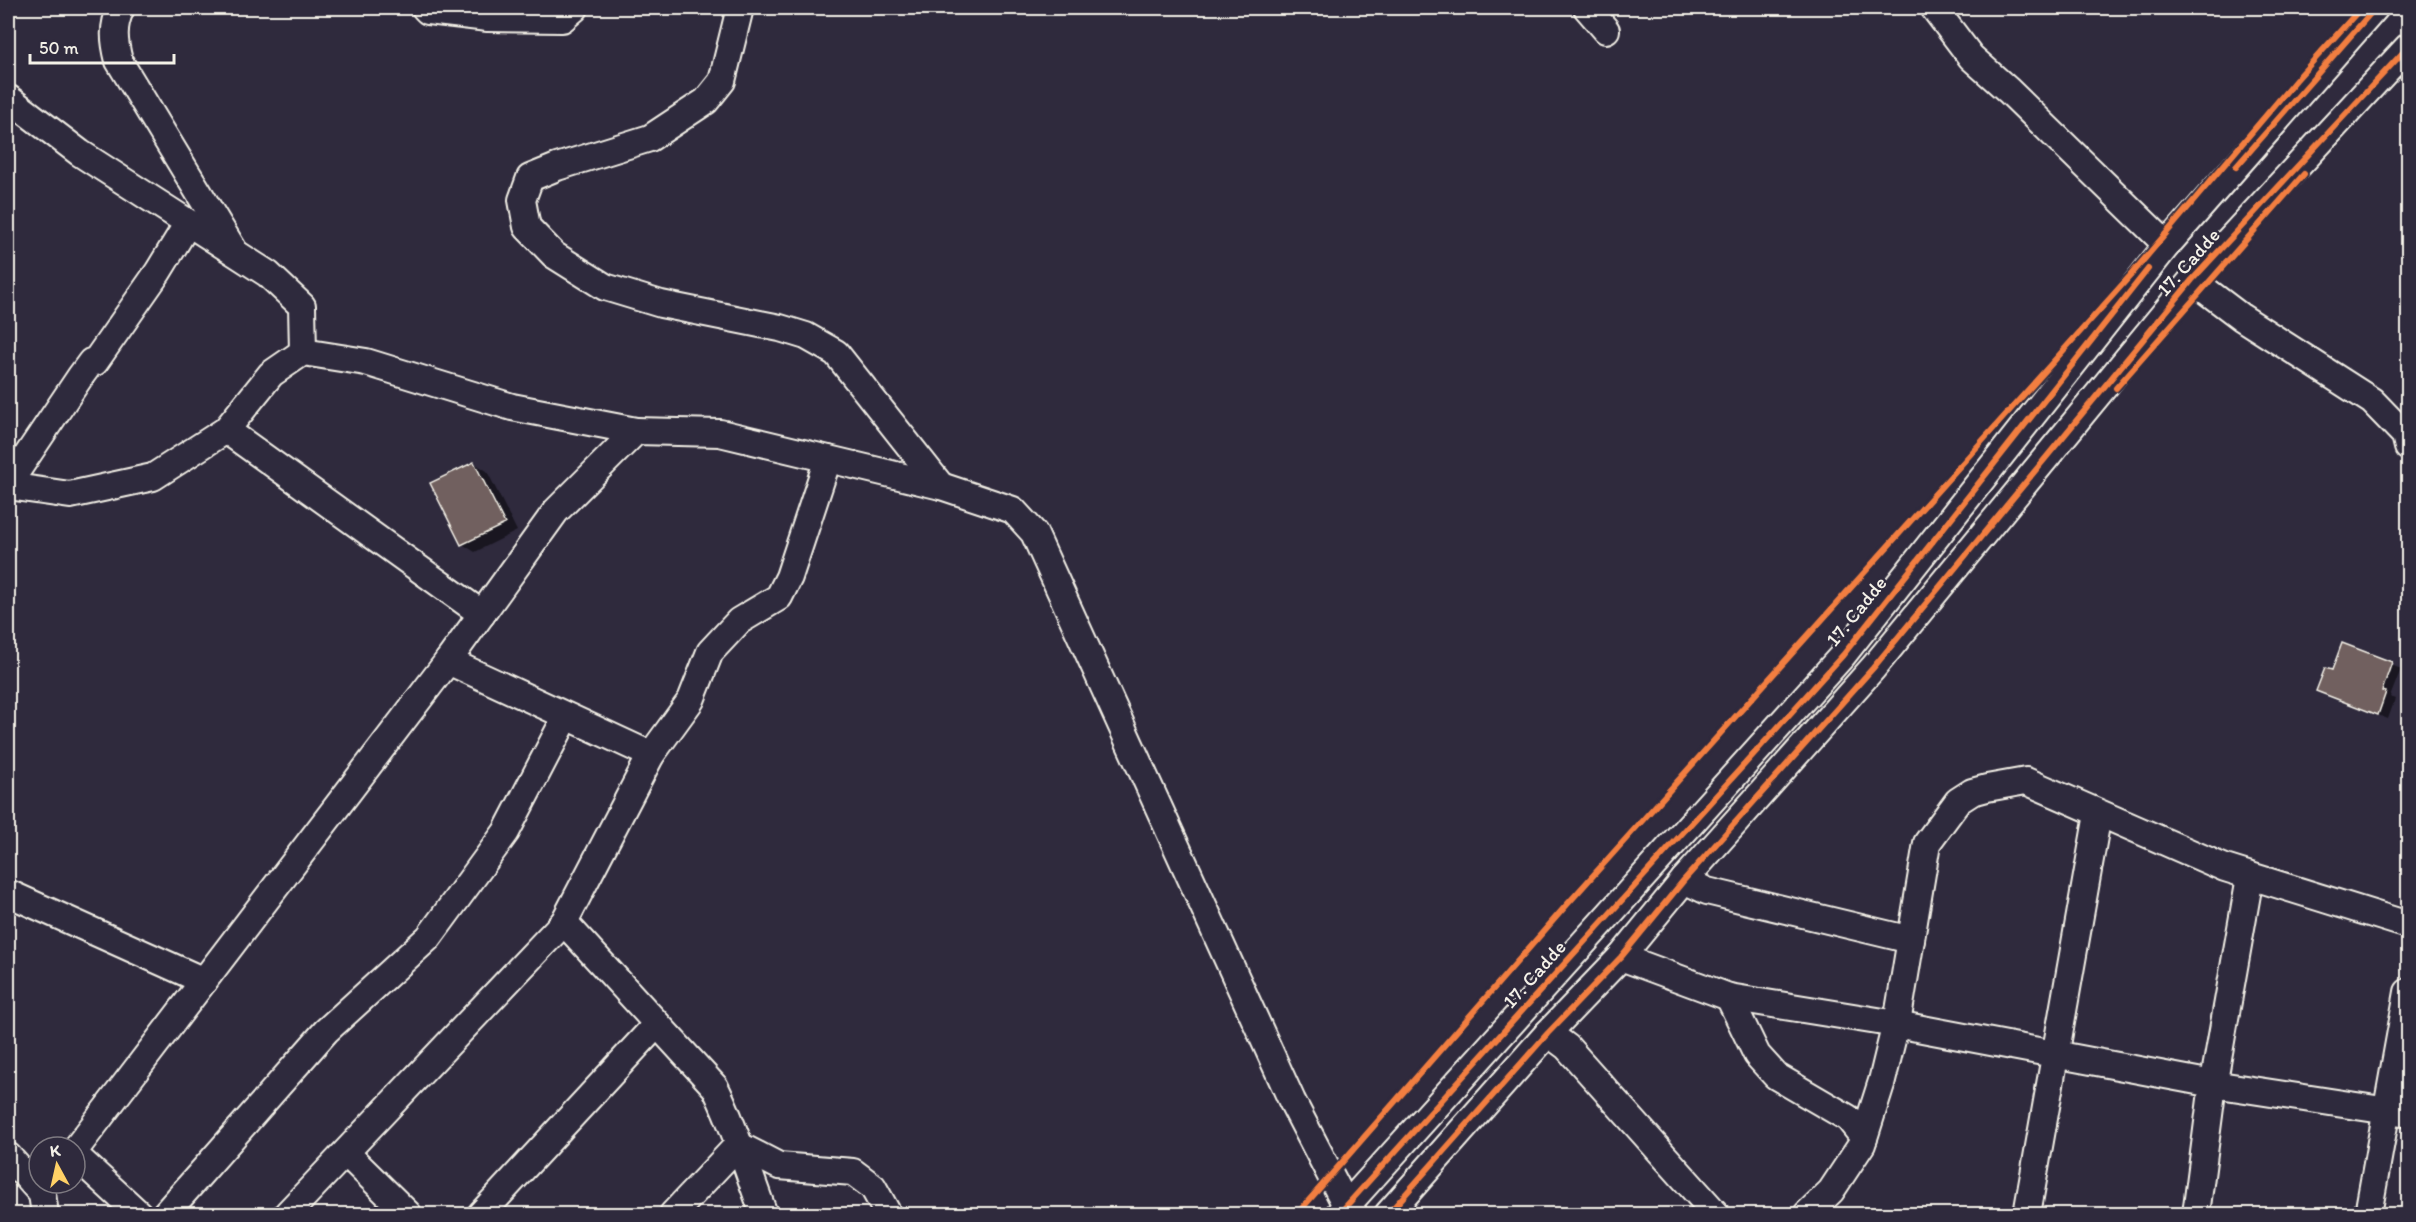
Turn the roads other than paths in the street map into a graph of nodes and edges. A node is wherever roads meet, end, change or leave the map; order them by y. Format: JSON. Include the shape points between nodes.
{"nodes":[{"id":1,"x":121,"y":8,"type":"edge"},
{"id":2,"x":425,"y":8,"type":"edge"},
{"id":3,"x":575,"y":8,"type":"edge"},
{"id":4,"x":740,"y":8,"type":"edge"},
{"id":5,"x":1587,"y":8,"type":"edge"},
{"id":6,"x":1934,"y":8,"type":"edge"},
{"id":7,"x":2375,"y":8,"type":"edge"},
{"id":8,"x":1606,"y":30,"type":"dead end"},
{"id":9,"x":2409,"y":47,"type":"edge"},
{"id":10,"x":8,"y":98,"type":"edge"},
{"id":11,"x":188,"y":223,"type":"junction"},
{"id":12,"x":2167,"y":245,"type":"junction"},
{"id":13,"x":237,"y":254,"type":"junction"},
{"id":14,"x":2192,"y":280,"type":"junction"},
{"id":15,"x":303,"y":352,"type":"junction"},
{"id":16,"x":226,"y":430,"type":"junction"},
{"id":17,"x":636,"y":430,"type":"junction"},
{"id":18,"x":2409,"y":447,"type":"edge"},
{"id":19,"x":828,"y":459,"type":"junction"},
{"id":20,"x":8,"y":485,"type":"edge"},
{"id":21,"x":941,"y":486,"type":"junction"},
{"id":22,"x":482,"y":614,"type":"junction"},
{"id":23,"x":448,"y":661,"type":"junction"},
{"id":24,"x":566,"y":717,"type":"junction"},
{"id":25,"x":651,"y":755,"type":"junction"},
{"id":26,"x":2098,"y":813,"type":"junction"},
{"id":27,"x":2250,"y":877,"type":"junction"},
{"id":28,"x":1684,"y":880,"type":"junction"},
{"id":29,"x":8,"y":892,"type":"edge"},
{"id":30,"x":564,"y":922,"type":"junction"},
{"id":31,"x":2409,"y":926,"type":"edge"},
{"id":32,"x":1911,"y":940,"type":"junction"},
{"id":33,"x":1621,"y":957,"type":"junction"},
{"id":34,"x":204,"y":981,"type":"junction"},
{"id":35,"x":2409,"y":992,"type":"edge"},
{"id":36,"x":1729,"y":997,"type":"junction"},
{"id":37,"x":657,"y":1024,"type":"junction"},
{"id":38,"x":1896,"y":1024,"type":"junction"},
{"id":39,"x":1548,"y":1033,"type":"junction"},
{"id":40,"x":2056,"y":1055,"type":"junction"},
{"id":41,"x":2213,"y":1084,"type":"junction"},
{"id":42,"x":2398,"y":1112,"type":"edge"},
{"id":43,"x":86,"y":1135,"type":"edge"},
{"id":44,"x":1864,"y":1138,"type":"junction"},
{"id":45,"x":738,"y":1145,"type":"junction"},
{"id":46,"x":346,"y":1153,"type":"junction"},
{"id":47,"x":8,"y":1156,"type":"edge"},
{"id":48,"x":87,"y":1166,"type":"edge"},
{"id":49,"x":46,"y":1197,"type":"edge"},
{"id":50,"x":1347,"y":1212,"type":"edge"},
{"id":51,"x":139,"y":1215,"type":"edge"},
{"id":52,"x":165,"y":1215,"type":"edge"},
{"id":53,"x":287,"y":1215,"type":"edge"},
{"id":54,"x":408,"y":1215,"type":"edge"},
{"id":55,"x":481,"y":1215,"type":"edge"},
{"id":56,"x":673,"y":1215,"type":"edge"},
{"id":57,"x":764,"y":1215,"type":"edge"},
{"id":58,"x":888,"y":1215,"type":"edge"},
{"id":59,"x":1388,"y":1215,"type":"edge"},
{"id":60,"x":1716,"y":1215,"type":"edge"},
{"id":61,"x":1807,"y":1215,"type":"edge"},
{"id":62,"x":2027,"y":1215,"type":"edge"},
{"id":63,"x":2196,"y":1215,"type":"edge"},
{"id":64,"x":2368,"y":1215,"type":"edge"}],
"edges":[{"from":1,"to":13,"type":"street","via":[[113,37],[119,61]]},
{"from":2,"to":3,"type":"street","via":[[488,18],[562,19]]},
{"from":4,"to":21,"type":"street","via":[[722,81],[706,101],[651,138],[530,178],[522,201],[527,228],[554,255],[605,287],[661,304],[780,328],[806,336],[836,353]]},
{"from":5,"to":8,"type":"street"},
{"from":6,"to":12,"type":"street","via":[[1971,57]]},
{"from":7,"to":12,"type":"street","name":"17. Cadde"},
{"from":9,"to":14,"type":"street","name":"17. Cadde"},
{"from":10,"to":11,"type":"street","via":[[80,153]]},
{"from":11,"to":13,"type":"street"},
{"from":11,"to":20,"type":"street"},
{"from":12,"to":50,"type":"street","name":"17. Cadde","via":[[1843,655]]},
{"from":13,"to":15,"type":"street","via":[[268,274],[302,306]]},
{"from":14,"to":18,"type":"street","via":[[2241,317],[2372,401],[2405,435]]},
{"from":14,"to":28,"type":"street","name":"17. Cadde","via":[[1873,668]]},
{"from":15,"to":16,"type":"street","via":[[271,374]]},
{"from":15,"to":17,"type":"street","via":[[366,363],[512,407]]},
{"from":16,"to":20,"type":"street","via":[[153,477],[70,495]]},
{"from":16,"to":22,"type":"street"},
{"from":17,"to":19,"type":"street","via":[[720,433]]},
{"from":17,"to":22,"type":"street","via":[[556,512]]},
{"from":19,"to":21,"type":"street"},
{"from":19,"to":25,"type":"street","via":[[779,597],[739,621],[710,652],[691,700]]},
{"from":21,"to":50,"type":"street","via":[[1012,510],[1034,533],[1292,1101]]},
{"from":22,"to":23,"type":"street"},
{"from":23,"to":24,"type":"street"},
{"from":23,"to":34,"type":"street"},
{"from":24,"to":25,"type":"street"},
{"from":24,"to":52,"type":"street","via":[[506,832],[429,937],[326,1031]]},
{"from":25,"to":30,"type":"street"},
{"from":26,"to":27,"type":"street"},
{"from":26,"to":32,"type":"street","via":[[2026,781],[1972,792],[1958,801],[1927,843]]},
{"from":26,"to":40,"type":"street"},
{"from":27,"to":31,"type":"street"},
{"from":27,"to":41,"type":"street"},
{"from":28,"to":32,"type":"street","via":[[1707,891]]},
{"from":28,"to":33,"type":"street","name":"17. Cadde"},
{"from":29,"to":34,"type":"street"},
{"from":30,"to":37,"type":"street"},
{"from":30,"to":46,"type":"street"},
{"from":32,"to":38,"type":"street"},
{"from":33,"to":36,"type":"street"},
{"from":33,"to":39,"type":"street","name":"17. Cadde"},
{"from":34,"to":43,"type":"street"},
{"from":35,"to":42,"type":"street"},
{"from":36,"to":38,"type":"street"},
{"from":36,"to":44,"type":"street","via":[[1757,1054],[1776,1076],[1848,1118]]},
{"from":37,"to":45,"type":"street","via":[[715,1087],[731,1119]]},
{"from":37,"to":55,"type":"street"},
{"from":38,"to":40,"type":"street"},
{"from":38,"to":44,"type":"street"},
{"from":39,"to":59,"type":"street","name":"17. Cadde"},
{"from":39,"to":60,"type":"street","via":[[1574,1055]]},
{"from":40,"to":41,"type":"street"},
{"from":40,"to":62,"type":"street"},
{"from":41,"to":42,"type":"street"},
{"from":41,"to":63,"type":"street"},
{"from":42,"to":64,"type":"street"},
{"from":44,"to":61,"type":"street","via":[[1831,1191]]},
{"from":45,"to":56,"type":"street"},
{"from":45,"to":57,"type":"street"},
{"from":45,"to":58,"type":"street","via":[[779,1166],[853,1172],[873,1187]]},
{"from":46,"to":53,"type":"street"},
{"from":46,"to":54,"type":"street"},
{"from":47,"to":49,"type":"street"},
{"from":48,"to":51,"type":"street"}]}
